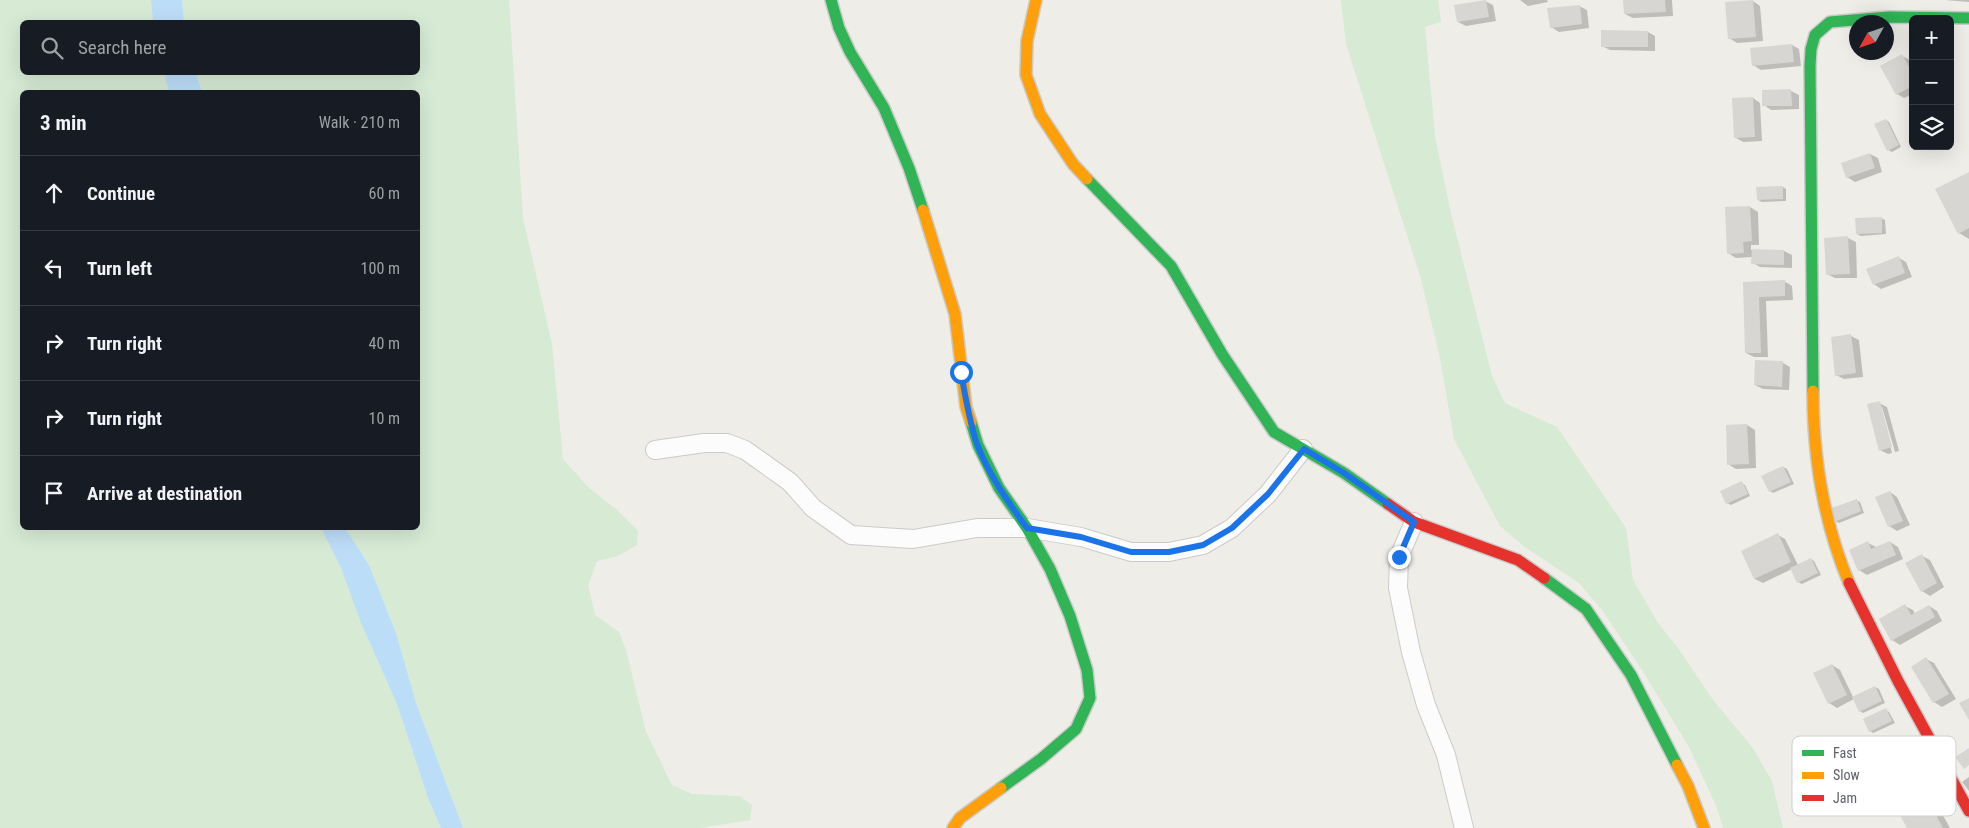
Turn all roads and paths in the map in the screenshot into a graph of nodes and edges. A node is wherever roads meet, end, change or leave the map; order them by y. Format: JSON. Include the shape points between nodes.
{"nodes":[{"id":1,"x":831,"y":0,"type":"edge"},
{"id":2,"x":1036,"y":0,"type":"edge"},
{"id":3,"x":1969,"y":18,"type":"edge"},
{"id":4,"x":1304,"y":449,"type":"junction"},
{"id":5,"x":656,"y":450,"type":"dead end"},
{"id":6,"x":1414,"y":522,"type":"junction"},
{"id":7,"x":1027,"y":528,"type":"junction"},
{"id":8,"x":1928,"y":736,"type":"edge"},
{"id":9,"x":1956,"y":787,"type":"edge"},
{"id":10,"x":1969,"y":811,"type":"edge"},
{"id":11,"x":953,"y":828,"type":"edge"},
{"id":12,"x":1464,"y":828,"type":"edge"},
{"id":13,"x":1704,"y":828,"type":"edge"}],
"edges":[{"from":1,"to":7,"type":"street","via":[[850,52],[884,108],[932,236],[955,314],[966,407],[978,445],[999,488]]},
{"from":2,"to":4,"type":"street","via":[[1027,41],[1026,75],[1040,114],[1073,164],[1171,266],[1222,354],[1274,432]]},
{"from":3,"to":8,"type":"street","via":[[1890,17],[1830,22],[1815,35],[1810,66],[1813,417],[1820,477],[1833,538],[1848,582]]},
{"from":4,"to":6,"type":"street"},
{"from":4,"to":7,"type":"street","via":[[1268,494],[1232,528],[1203,545],[1169,552],[1131,552],[1081,537]]},
{"from":5,"to":7,"type":"street","via":[[726,443],[744,450],[790,482],[813,508],[852,535],[912,540],[977,528]]},
{"from":6,"to":12,"type":"street","via":[[1399,557],[1398,588],[1411,652],[1426,705],[1446,755]]},
{"from":6,"to":13,"type":"street","via":[[1518,560],[1586,609],[1631,675],[1688,786]]},
{"from":7,"to":11,"type":"street","via":[[1050,569],[1070,616],[1087,670],[1090,698],[1076,729],[960,818]]},
{"from":9,"to":10,"type":"street"}]}
